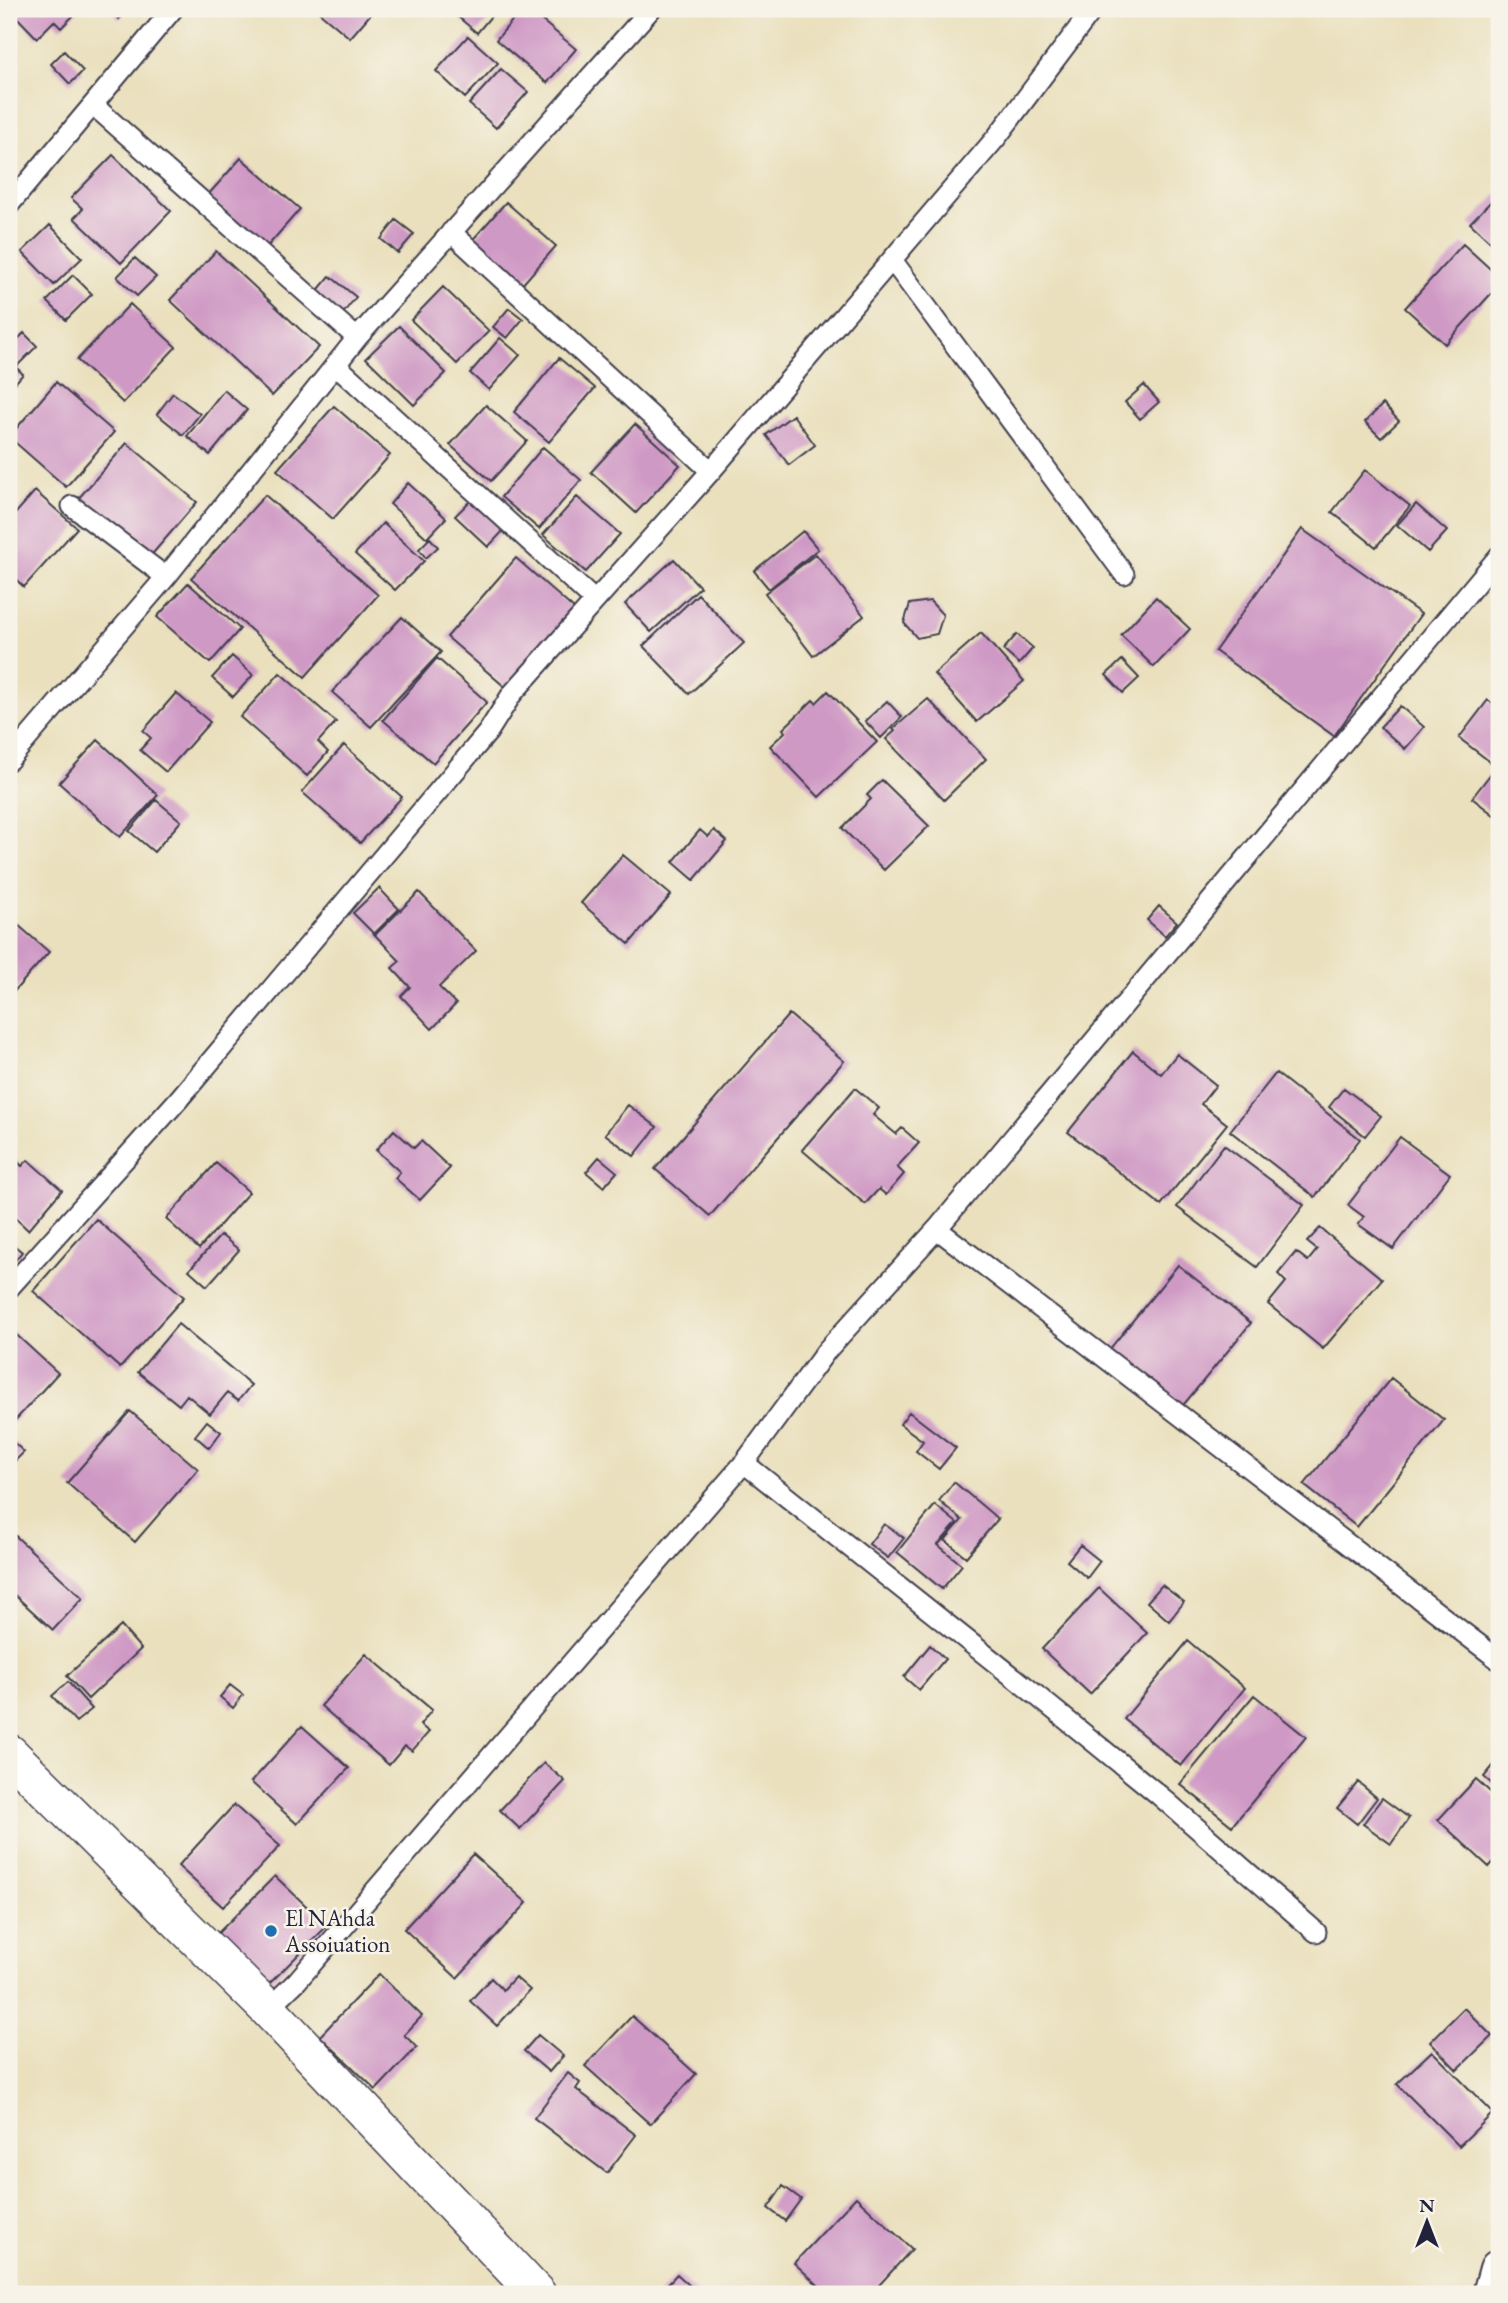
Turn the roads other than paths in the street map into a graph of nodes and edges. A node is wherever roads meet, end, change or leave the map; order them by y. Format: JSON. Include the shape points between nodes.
{"nodes":[{"id":1,"x":173,"y":9,"type":"edge"},
{"id":2,"x":651,"y":9,"type":"edge"},
{"id":3,"x":1093,"y":9,"type":"edge"},
{"id":4,"x":93,"y":105,"type":"junction"},
{"id":5,"x":9,"y":205,"type":"edge"},
{"id":6,"x":451,"y":232,"type":"junction"},
{"id":7,"x":892,"y":260,"type":"junction"},
{"id":8,"x":357,"y":338,"type":"junction"},
{"id":9,"x":336,"y":365,"type":"junction"},
{"id":10,"x":711,"y":471,"type":"junction"},
{"id":11,"x":72,"y":506,"type":"dead end"},
{"id":12,"x":1499,"y":556,"type":"edge"},
{"id":13,"x":1124,"y":574,"type":"dead end"},
{"id":14,"x":166,"y":576,"type":"junction"},
{"id":15,"x":594,"y":601,"type":"junction"},
{"id":16,"x":9,"y":760,"type":"edge"},
{"id":17,"x":937,"y":1229,"type":"junction"},
{"id":18,"x":9,"y":1288,"type":"edge"},
{"id":19,"x":744,"y":1463,"type":"junction"},
{"id":20,"x":1499,"y":1660,"type":"edge"},
{"id":21,"x":9,"y":1753,"type":"edge"},
{"id":22,"x":1316,"y":1932,"type":"dead end"},
{"id":23,"x":268,"y":2009,"type":"junction"},
{"id":24,"x":1499,"y":2269,"type":"edge"},
{"id":25,"x":537,"y":2294,"type":"edge"},
{"id":26,"x":1492,"y":2294,"type":"edge"}],
"edges":[{"from":1,"to":4,"type":"lane"},
{"from":2,"to":6,"type":"lane"},
{"from":3,"to":7,"type":"lane","via":[[996,138]]},
{"from":4,"to":5,"type":"lane"},
{"from":4,"to":8,"type":"lane"},
{"from":6,"to":8,"type":"lane"},
{"from":6,"to":10,"type":"lane"},
{"from":7,"to":10,"type":"lane"},
{"from":7,"to":13,"type":"lane"},
{"from":8,"to":9,"type":"lane"},
{"from":9,"to":14,"type":"lane"},
{"from":9,"to":15,"type":"lane"},
{"from":10,"to":15,"type":"lane"},
{"from":11,"to":14,"type":"lane"},
{"from":12,"to":17,"type":"lane"},
{"from":14,"to":16,"type":"lane"},
{"from":15,"to":18,"type":"lane","via":[[178,1100]]},
{"from":17,"to":19,"type":"lane","via":[[827,1350]]},
{"from":17,"to":20,"type":"lane"},
{"from":19,"to":22,"type":"lane","via":[[1159,1795]]},
{"from":19,"to":23,"type":"lane"},
{"from":21,"to":23,"type":"street"},
{"from":23,"to":25,"type":"street"},
{"from":24,"to":26,"type":"highway"}]}
